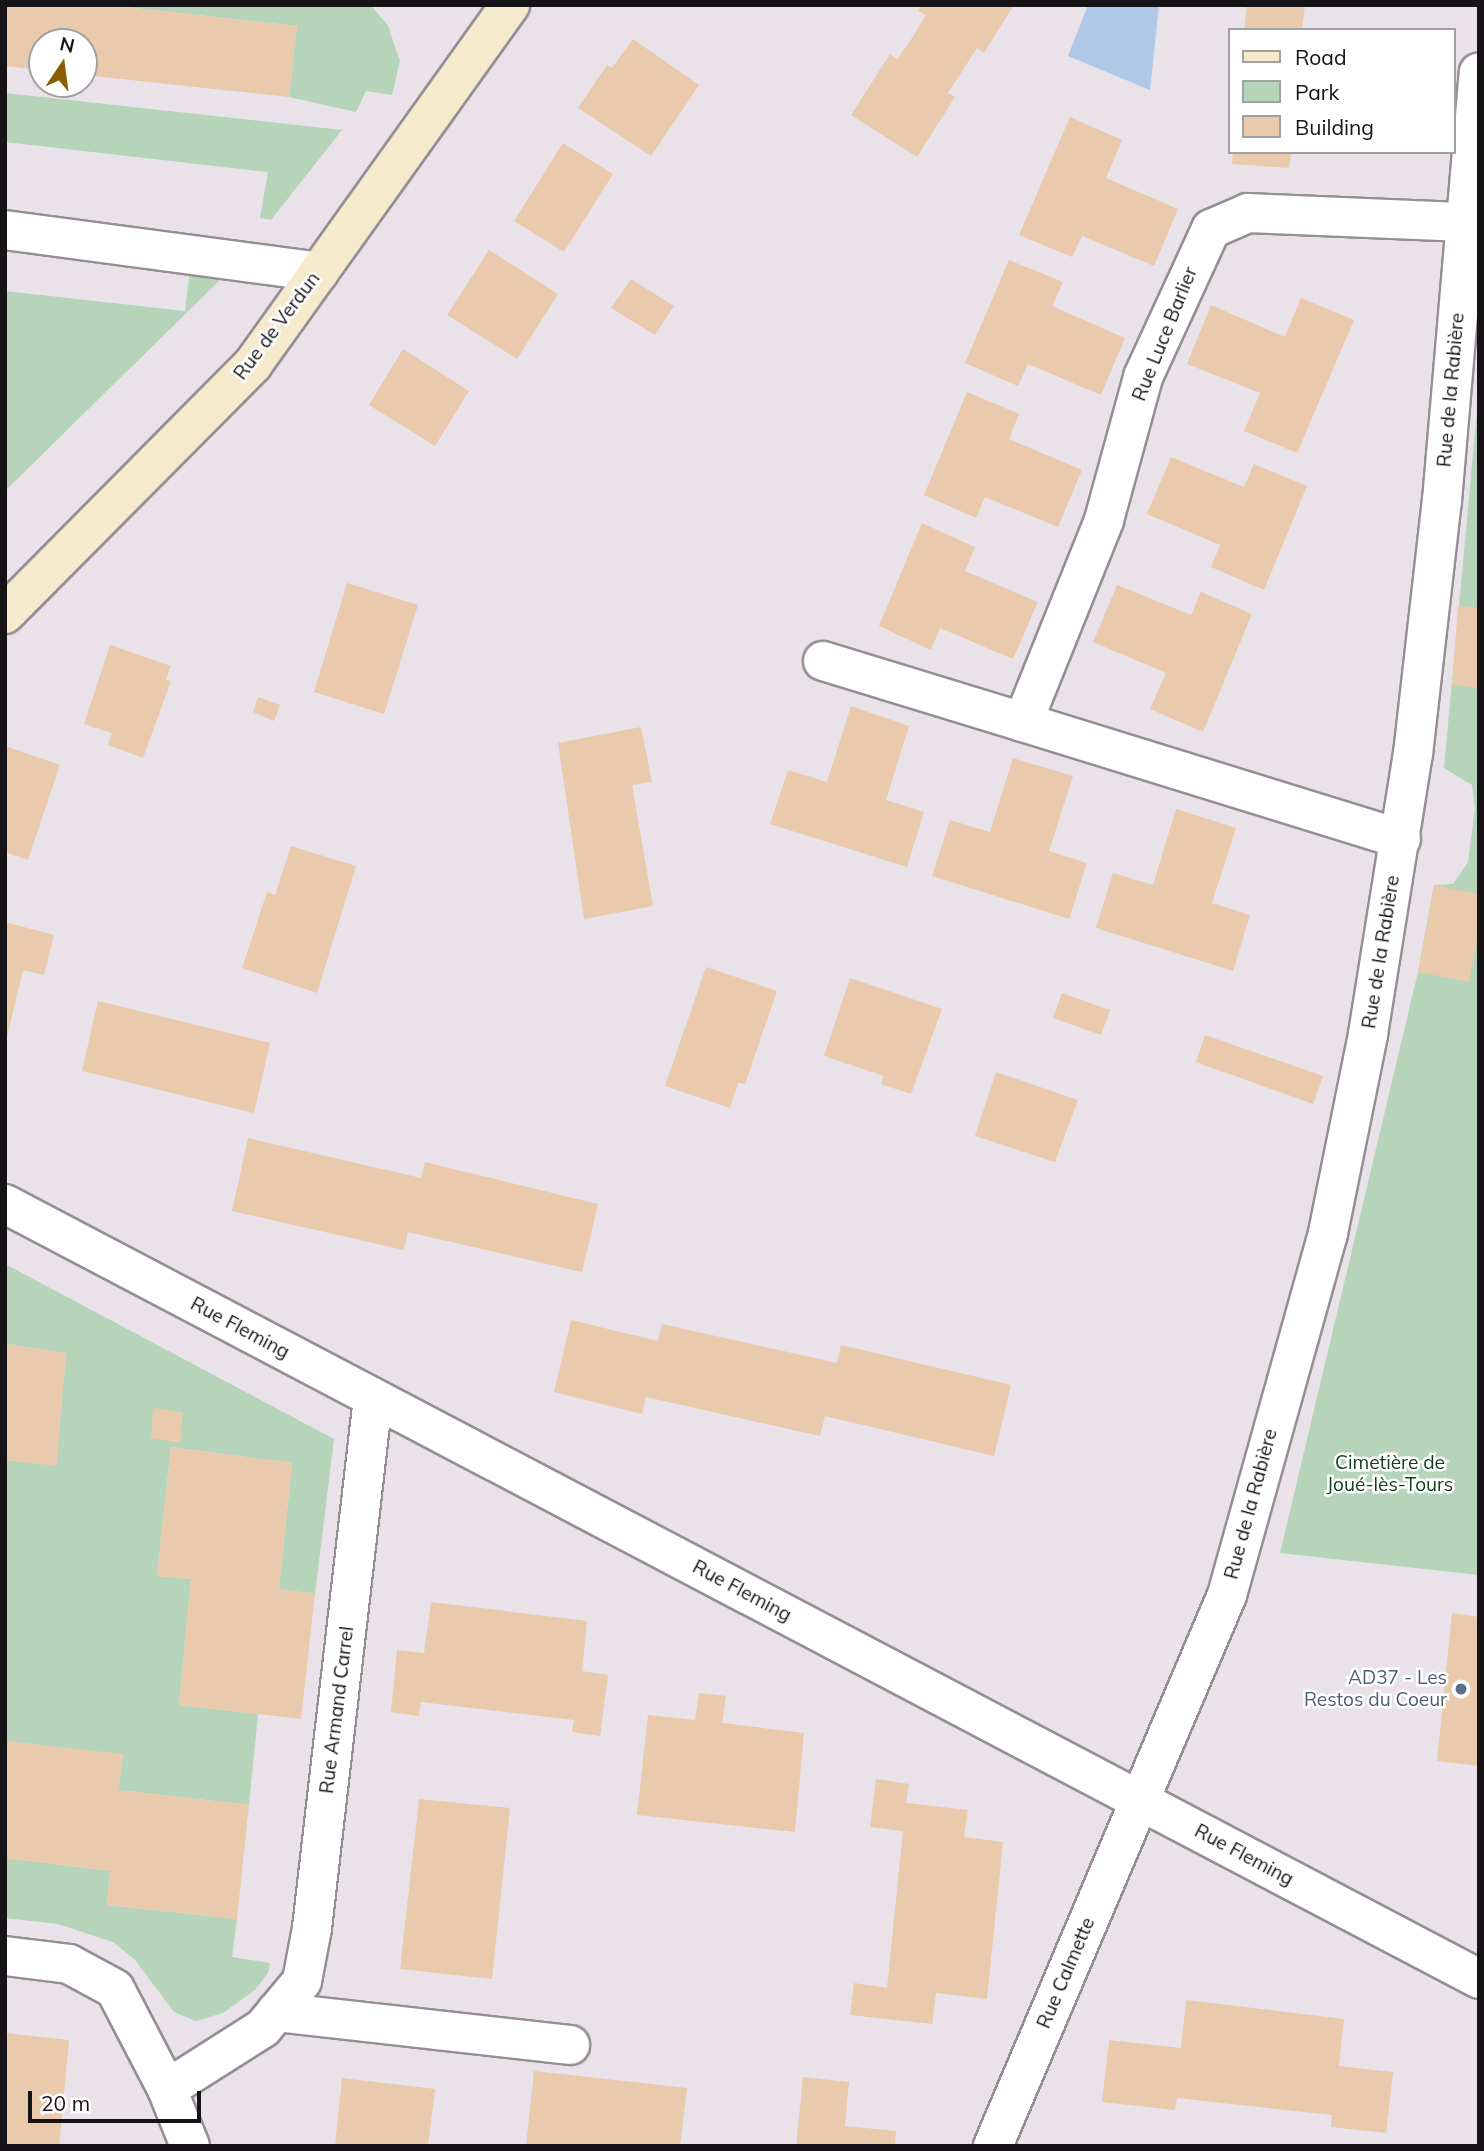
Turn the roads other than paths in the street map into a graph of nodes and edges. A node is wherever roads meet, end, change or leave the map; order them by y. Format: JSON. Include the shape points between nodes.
{"nodes":[{"id":1,"x":510,"y":5,"type":"edge"},
{"id":2,"x":1479,"y":74,"type":"edge"},
{"id":3,"x":1465,"y":222,"type":"junction"},
{"id":4,"x":5,"y":230,"type":"edge"},
{"id":5,"x":319,"y":272,"type":"junction"},
{"id":6,"x":5,"y":614,"type":"edge"},
{"id":7,"x":823,"y":662,"type":"dead end"},
{"id":8,"x":1023,"y":723,"type":"junction"},
{"id":9,"x":1401,"y":839,"type":"junction"},
{"id":10,"x":5,"y":1204,"type":"edge"},
{"id":11,"x":373,"y":1398,"type":"junction"},
{"id":12,"x":1138,"y":1800,"type":"junction"},
{"id":13,"x":5,"y":1956,"type":"edge"},
{"id":14,"x":1479,"y":1979,"type":"edge"},
{"id":15,"x":276,"y":2012,"type":"junction"},
{"id":16,"x":570,"y":2045,"type":"dead end"},
{"id":17,"x":167,"y":2089,"type":"junction"},
{"id":18,"x":190,"y":2146,"type":"edge"},
{"id":19,"x":993,"y":2146,"type":"edge"}],
"edges":[{"from":1,"to":5,"type":"main road","name":"Rue de Verdun"},
{"from":2,"to":3,"type":"street","name":"Rue de la Rabière"},
{"from":3,"to":8,"type":"street","name":"Rue Luce Barlier","via":[[1248,213],[1211,229],[1143,377],[1104,520]]},
{"from":3,"to":9,"type":"street","name":"Rue de la Rabière","via":[[1442,502]]},
{"from":4,"to":5,"type":"street"},
{"from":5,"to":6,"type":"main road","name":"Rue de Verdun","via":[[253,364]]},
{"from":7,"to":8,"type":"street"},
{"from":8,"to":9,"type":"street"},
{"from":9,"to":12,"type":"street","name":"Rue de la Rabière","via":[[1328,1233],[1227,1595]]},
{"from":10,"to":11,"type":"street","name":"Rue Fleming"},
{"from":11,"to":12,"type":"street","name":"Rue Fleming"},
{"from":11,"to":15,"type":"street","name":"Rue Armand Carrel","via":[[312,1928],[302,1981]]},
{"from":12,"to":14,"type":"street","name":"Rue Fleming"},
{"from":12,"to":19,"type":"street","name":"Rue Calmette"},
{"from":13,"to":17,"type":"street","via":[[69,1964],[115,1990]]},
{"from":15,"to":16,"type":"street"},
{"from":15,"to":17,"type":"street","name":"Rue Armand Carrel","via":[[262,2028]]},
{"from":17,"to":18,"type":"street"}]}
